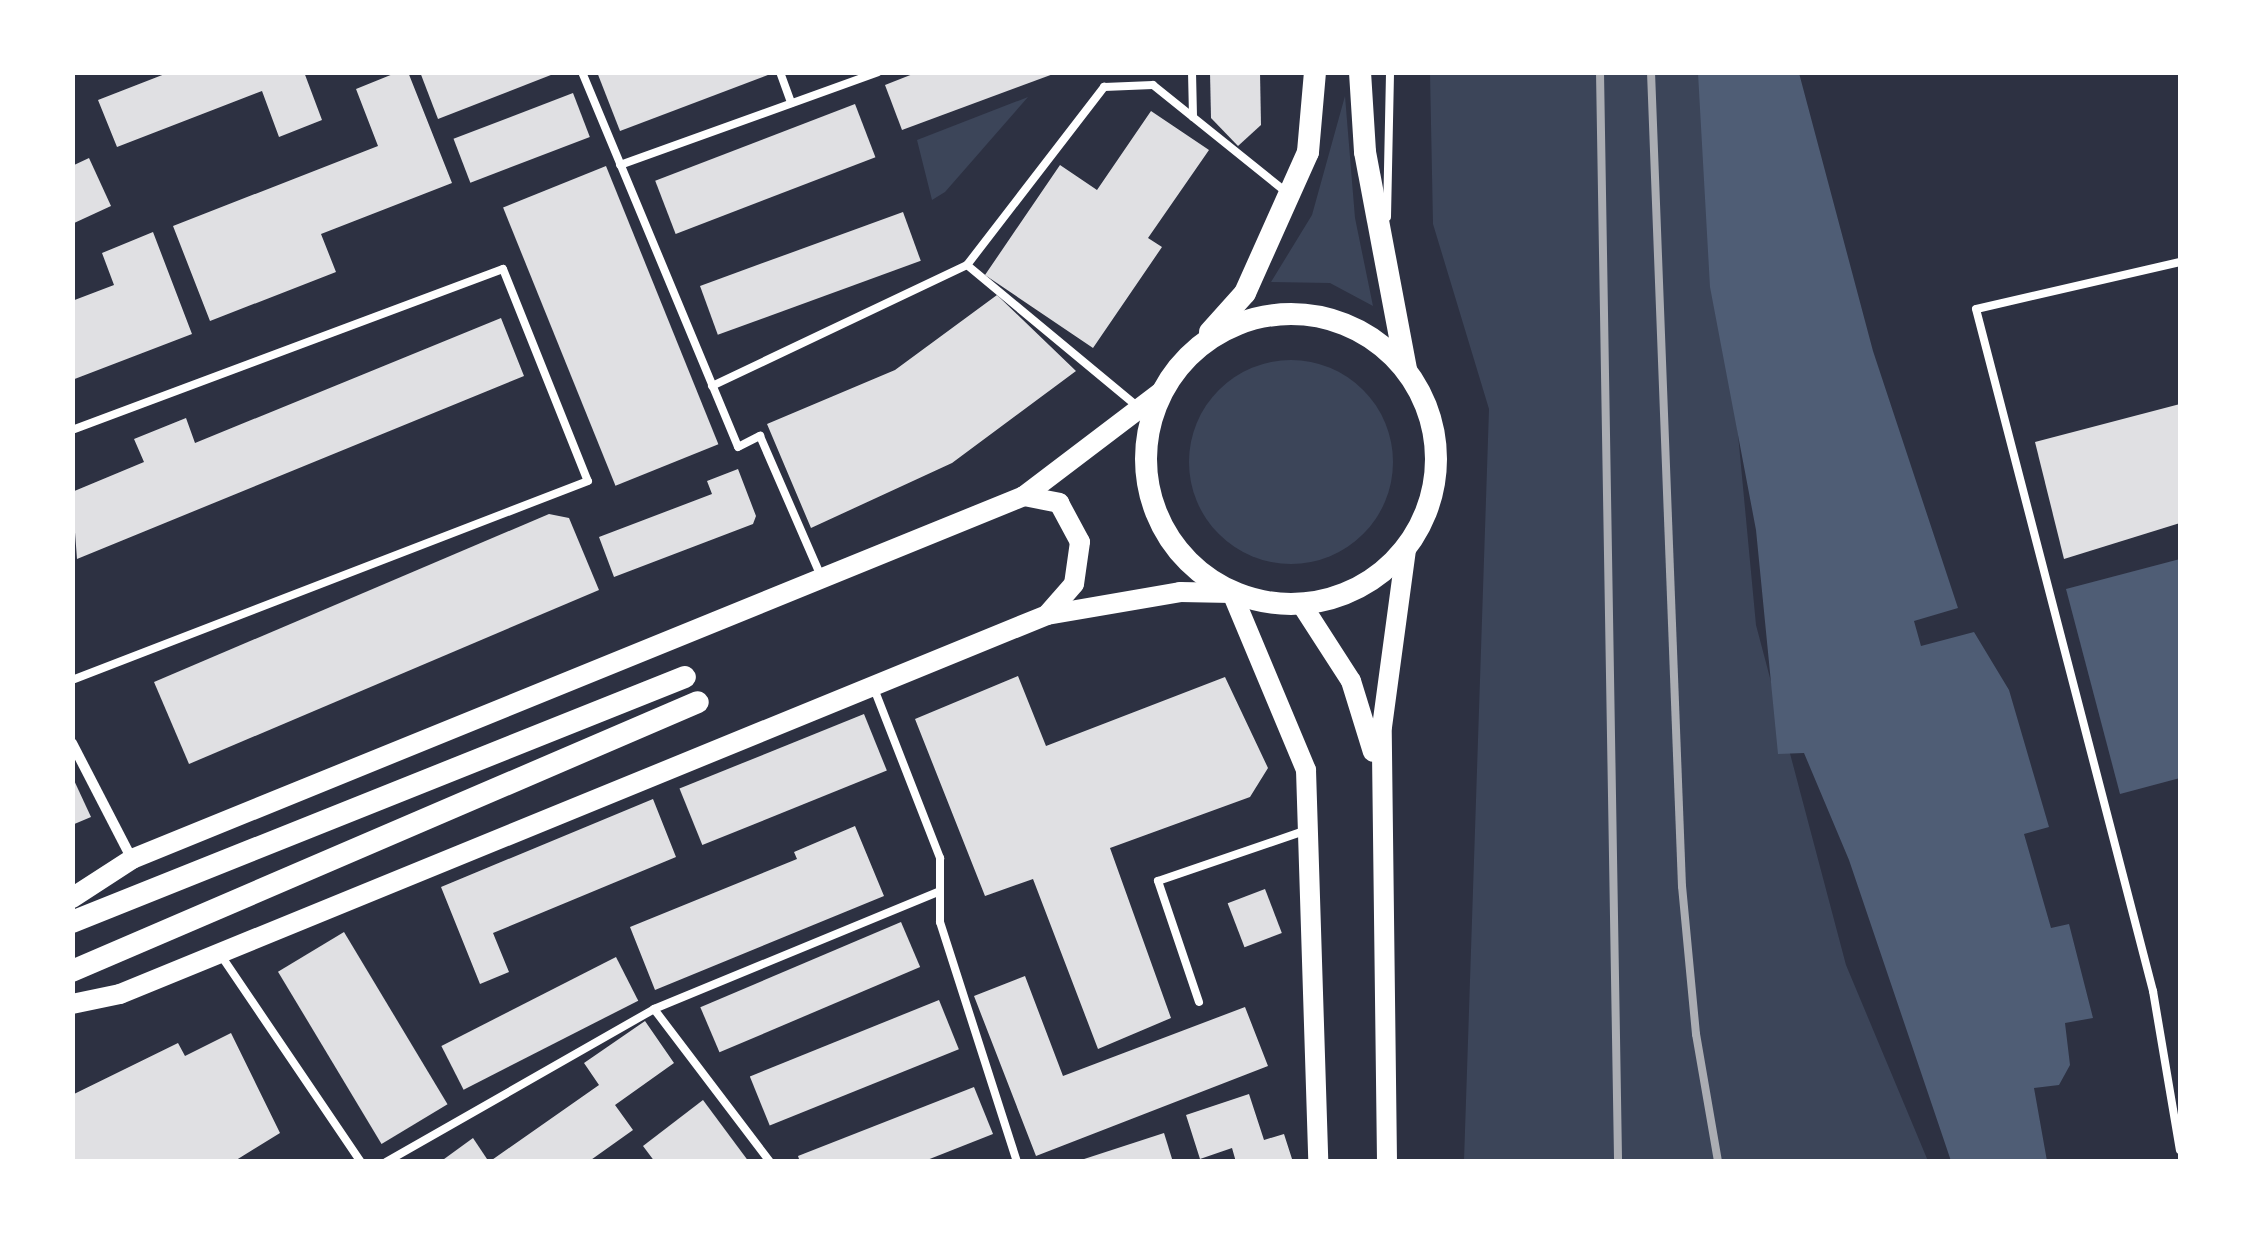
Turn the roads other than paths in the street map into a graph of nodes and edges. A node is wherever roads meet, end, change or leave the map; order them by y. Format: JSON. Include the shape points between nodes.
{"nodes":[{"id":1,"x":582,"y":72,"type":"edge"},
{"id":2,"x":780,"y":72,"type":"edge"},
{"id":3,"x":878,"y":72,"type":"edge"},
{"id":4,"x":1192,"y":72,"type":"edge"},
{"id":5,"x":1315,"y":72,"type":"edge"},
{"id":6,"x":1360,"y":72,"type":"edge"},
{"id":7,"x":1390,"y":72,"type":"edge"},
{"id":8,"x":791,"y":104,"type":"junction"},
{"id":9,"x":1193,"y":117,"type":"junction"},
{"id":10,"x":620,"y":165,"type":"junction"},
{"id":11,"x":1289,"y":195,"type":"junction"},
{"id":12,"x":2180,"y":262,"type":"edge"},
{"id":13,"x":967,"y":265,"type":"junction"},
{"id":14,"x":1386,"y":276,"type":"junction"},
{"id":15,"x":1190,"y":354,"type":"junction"},
{"id":16,"x":1406,"y":368,"type":"junction"},
{"id":17,"x":712,"y":386,"type":"junction"},
{"id":18,"x":1161,"y":392,"type":"junction"},
{"id":19,"x":1140,"y":408,"type":"junction"},
{"id":20,"x":72,"y":430,"type":"edge"},
{"id":21,"x":1024,"y":496,"type":"junction"},
{"id":22,"x":1406,"y":550,"type":"junction"},
{"id":23,"x":822,"y":579,"type":"junction"},
{"id":24,"x":1232,"y":593,"type":"junction"},
{"id":25,"x":1302,"y":605,"type":"junction"},
{"id":26,"x":1046,"y":616,"type":"junction"},
{"id":27,"x":685,"y":677,"type":"dead end"},
{"id":28,"x":72,"y":680,"type":"edge"},
{"id":29,"x":871,"y":682,"type":"junction"},
{"id":30,"x":698,"y":702,"type":"dead end"},
{"id":31,"x":72,"y":743,"type":"edge"},
{"id":32,"x":1384,"y":808,"type":"junction"},
{"id":33,"x":1308,"y":829,"type":"junction"},
{"id":34,"x":132,"y":859,"type":"junction"},
{"id":35,"x":940,"y":892,"type":"junction"},
{"id":36,"x":72,"y":898,"type":"edge"},
{"id":37,"x":72,"y":922,"type":"edge"},
{"id":38,"x":218,"y":950,"type":"junction"},
{"id":39,"x":72,"y":971,"type":"edge"},
{"id":40,"x":1199,"y":1002,"type":"dead end"},
{"id":41,"x":72,"y":1004,"type":"edge"},
{"id":42,"x":654,"y":1010,"type":"junction"},
{"id":43,"x":2180,"y":1150,"type":"edge"},
{"id":44,"x":361,"y":1162,"type":"edge"},
{"id":45,"x":386,"y":1162,"type":"edge"},
{"id":46,"x":770,"y":1162,"type":"edge"},
{"id":47,"x":1017,"y":1162,"type":"edge"},
{"id":48,"x":1318,"y":1162,"type":"edge"},
{"id":49,"x":1387,"y":1162,"type":"edge"}],
"edges":[{"from":1,"to":10,"type":"lane"},
{"from":2,"to":8,"type":"lane"},
{"from":3,"to":8,"type":"lane"},
{"from":4,"to":9,"type":"lane"},
{"from":5,"to":11,"type":"main road","via":[[1308,152]]},
{"from":6,"to":14,"type":"main road","via":[[1365,152]]},
{"from":7,"to":14,"type":"lane"},
{"from":8,"to":10,"type":"lane"},
{"from":9,"to":11,"type":"lane"},
{"from":9,"to":13,"type":"lane","via":[[1153,85],[1104,87]]},
{"from":10,"to":17,"type":"lane"},
{"from":11,"to":15,"type":"main road","via":[[1245,293]]},
{"from":12,"to":43,"type":"lane","via":[[1976,310],[2153,991]]},
{"from":13,"to":17,"type":"lane"},
{"from":13,"to":19,"type":"lane"},
{"from":14,"to":16,"type":"main road"},
{"from":15,"to":16,"type":"main road","via":[[1230,327],[1293,315],[1325,317],[1370,336]]},
{"from":15,"to":18,"type":"main road"},
{"from":16,"to":22,"type":"main road","via":[[1430,417],[1437,472],[1429,507]]},
{"from":17,"to":23,"type":"lane","via":[[738,447],[760,436]]},
{"from":18,"to":19,"type":"main road"},
{"from":18,"to":24,"type":"main road","via":[[1146,438],[1147,485],[1163,530],[1192,567]]},
{"from":19,"to":21,"type":"main road"},
{"from":20,"to":28,"type":"lane","via":[[504,268],[588,482]]},
{"from":21,"to":23,"type":"main road"},
{"from":21,"to":26,"type":"main road","via":[[1059,503],[1080,542],[1074,584]]},
{"from":22,"to":25,"type":"main road","via":[[1377,577],[1341,596]]},
{"from":22,"to":32,"type":"main road","via":[[1382,727]]},
{"from":23,"to":34,"type":"main road"},
{"from":24,"to":25,"type":"main road"},
{"from":24,"to":26,"type":"main road","via":[[1180,592]]},
{"from":24,"to":33,"type":"main road","via":[[1306,770]]},
{"from":25,"to":32,"type":"main road","via":[[1351,681]]},
{"from":26,"to":29,"type":"main road"},
{"from":27,"to":37,"type":"main road"},
{"from":29,"to":35,"type":"lane","via":[[940,858]]},
{"from":29,"to":38,"type":"main road"},
{"from":30,"to":39,"type":"main road"},
{"from":31,"to":34,"type":"street"},
{"from":32,"to":49,"type":"main road"},
{"from":33,"to":40,"type":"lane","via":[[1158,881]]},
{"from":33,"to":48,"type":"main road"},
{"from":34,"to":36,"type":"main road"},
{"from":35,"to":42,"type":"lane"},
{"from":35,"to":47,"type":"lane","via":[[940,922]]},
{"from":38,"to":41,"type":"main road","via":[[120,994]]},
{"from":38,"to":44,"type":"lane"},
{"from":42,"to":45,"type":"lane"},
{"from":42,"to":46,"type":"lane"}]}
